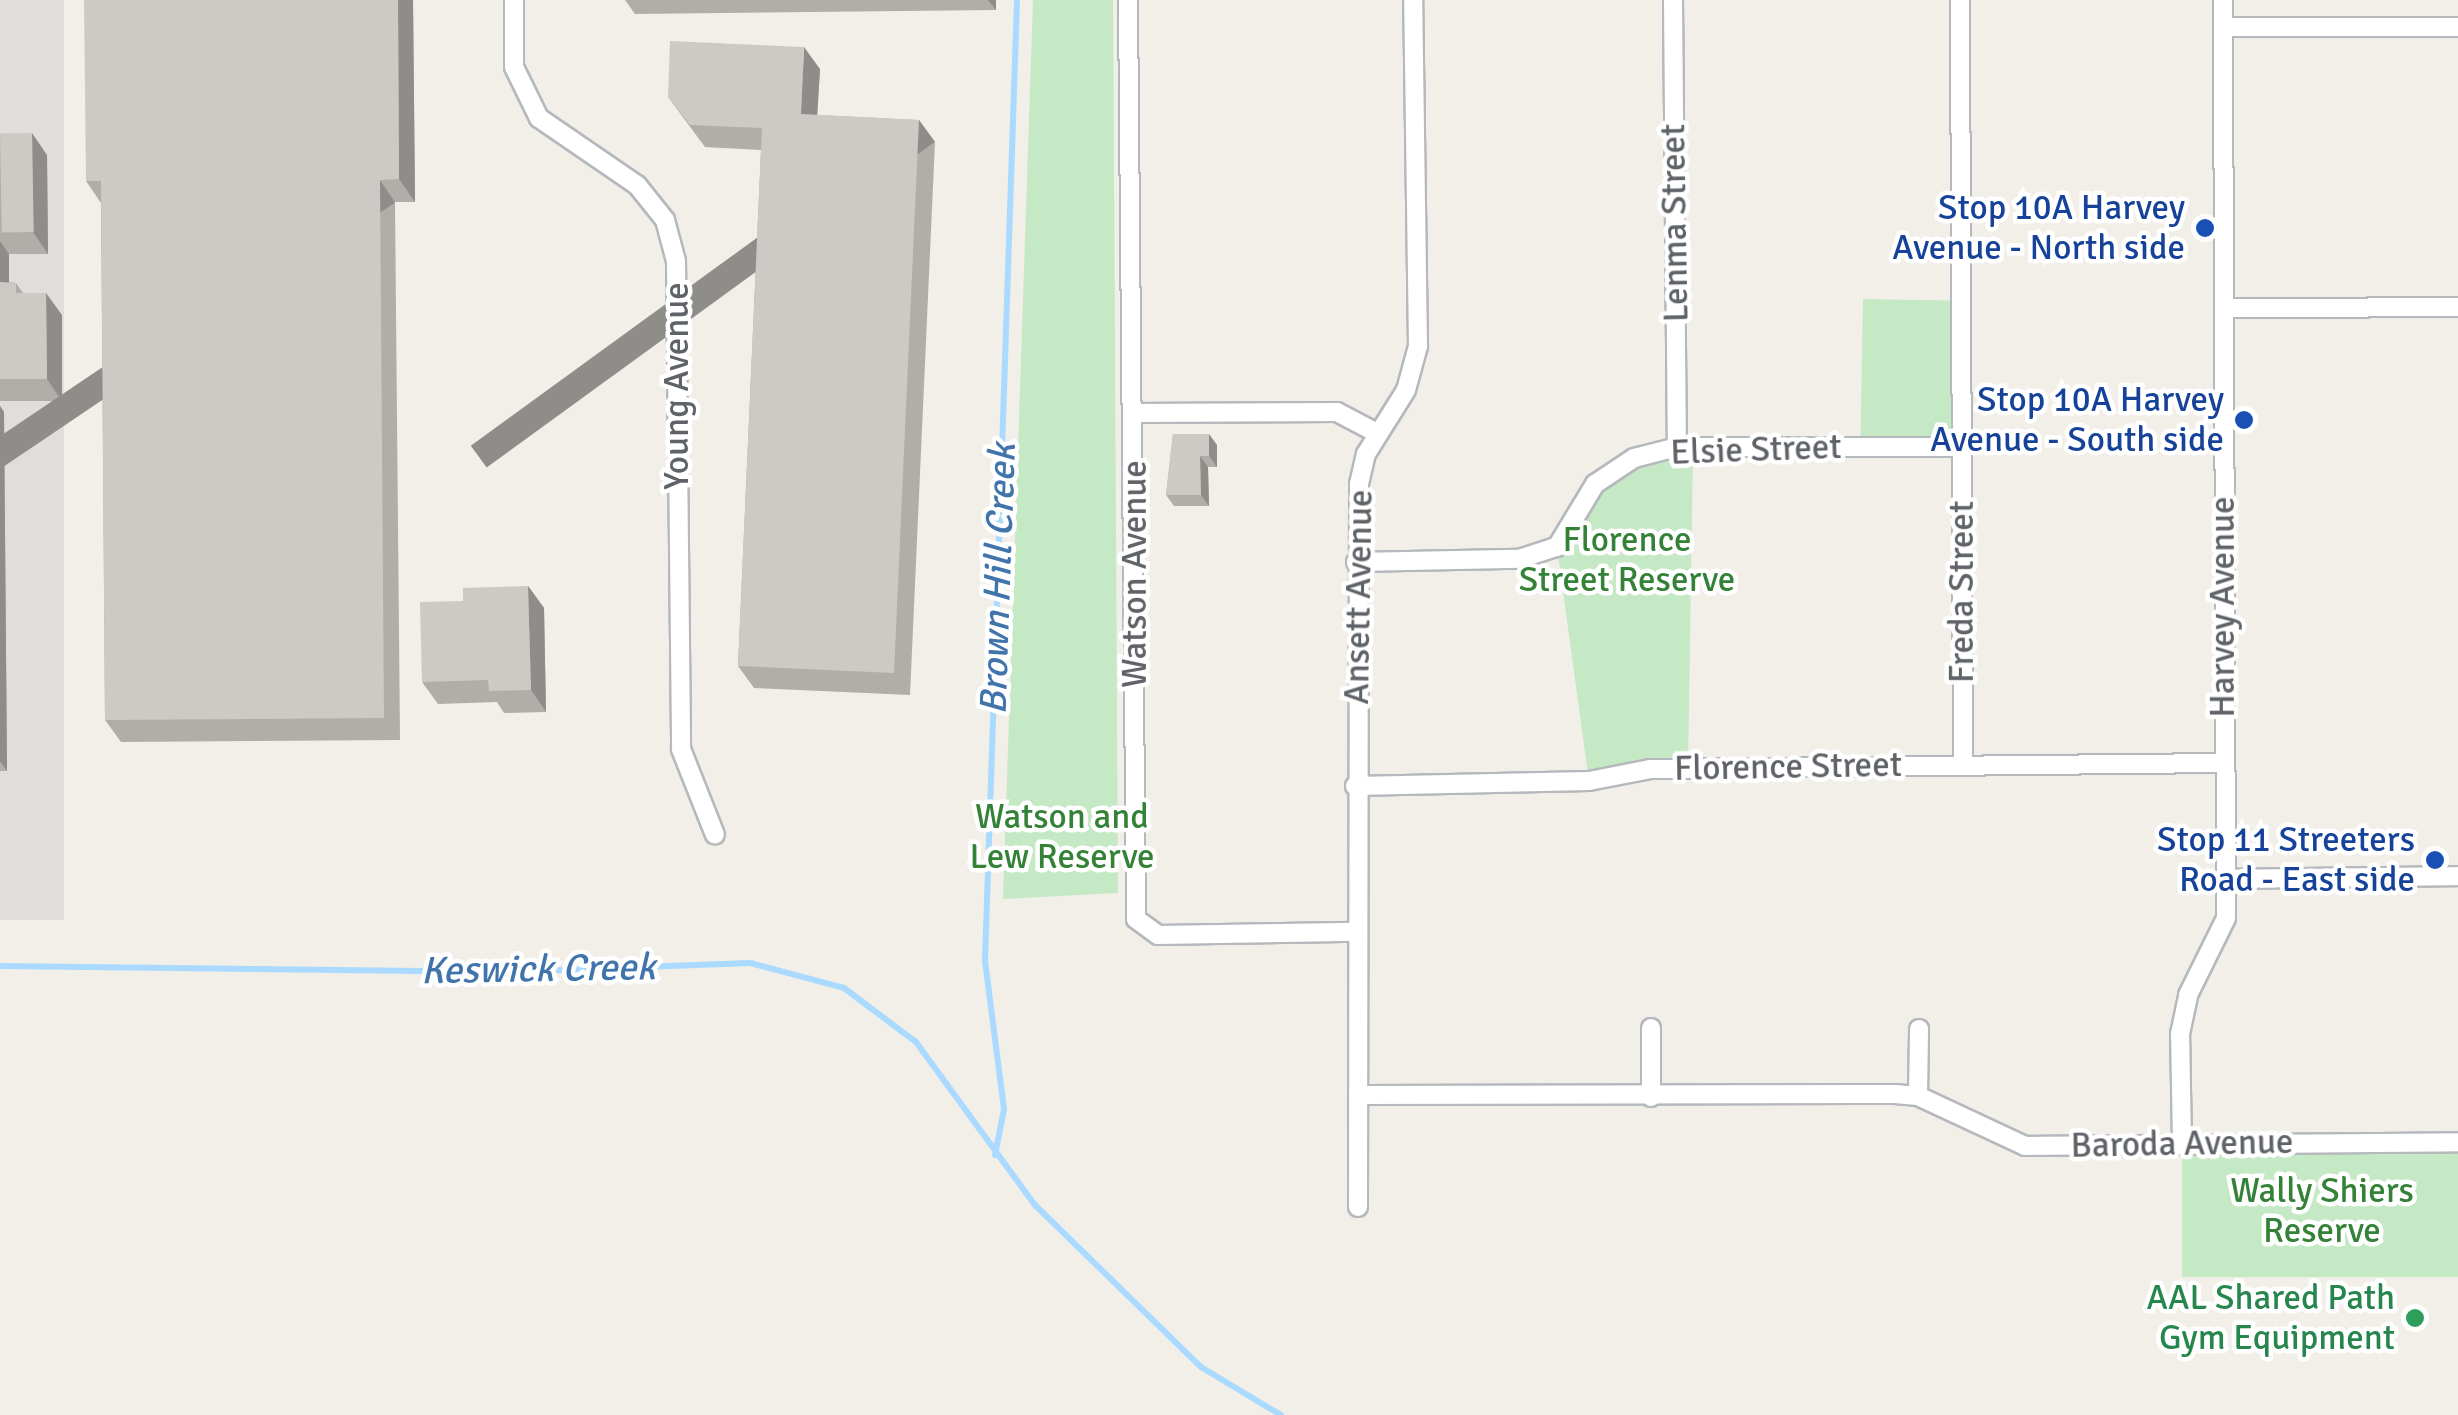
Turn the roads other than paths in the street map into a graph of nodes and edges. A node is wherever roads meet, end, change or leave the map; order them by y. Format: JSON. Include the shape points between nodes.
{"nodes":[{"id":1,"x":514,"y":0,"type":"edge"},
{"id":2,"x":1128,"y":0,"type":"edge"},
{"id":3,"x":1413,"y":0,"type":"edge"},
{"id":4,"x":1673,"y":0,"type":"edge"},
{"id":5,"x":1960,"y":0,"type":"edge"},
{"id":6,"x":2223,"y":0,"type":"edge"},
{"id":7,"x":2223,"y":26,"type":"junction"},
{"id":8,"x":2458,"y":28,"type":"edge"},
{"id":9,"x":2458,"y":307,"type":"edge"},
{"id":10,"x":2225,"y":308,"type":"junction"},
{"id":11,"x":1134,"y":413,"type":"junction"},
{"id":12,"x":1377,"y":432,"type":"junction"},
{"id":13,"x":1677,"y":446,"type":"junction"},
{"id":14,"x":1962,"y":447,"type":"junction"},
{"id":15,"x":1356,"y":562,"type":"junction"},
{"id":16,"x":2222,"y":763,"type":"junction"},
{"id":17,"x":1963,"y":764,"type":"junction"},
{"id":18,"x":1356,"y":786,"type":"junction"},
{"id":19,"x":715,"y":835,"type":"dead end"},
{"id":20,"x":2458,"y":876,"type":"edge"},
{"id":21,"x":2227,"y":879,"type":"junction"},
{"id":22,"x":1358,"y":932,"type":"junction"},
{"id":23,"x":1651,"y":1028,"type":"dead end"},
{"id":24,"x":1919,"y":1029,"type":"dead end"},
{"id":25,"x":1358,"y":1095,"type":"junction"},
{"id":26,"x":1918,"y":1096,"type":"junction"},
{"id":27,"x":1650,"y":1098,"type":"junction"},
{"id":28,"x":2458,"y":1142,"type":"edge"},
{"id":29,"x":2182,"y":1144,"type":"junction"},
{"id":30,"x":1358,"y":1207,"type":"dead end"}],
"edges":[{"from":1,"to":19,"type":"street","name":"Young Avenue","via":[[514,67],[539,118],[637,185],[664,220],[676,262],[680,749]]},
{"from":2,"to":11,"type":"street","name":"Watson Avenue"},
{"from":3,"to":12,"type":"street","name":"Ansett Avenue","via":[[1418,346],[1406,390]]},
{"from":4,"to":13,"type":"street","name":"Lenma Street"},
{"from":5,"to":14,"type":"street","name":"Freda Street"},
{"from":6,"to":7,"type":"street","name":"Harvey Avenue"},
{"from":7,"to":8,"type":"street"},
{"from":7,"to":10,"type":"street","name":"Harvey Avenue"},
{"from":9,"to":10,"type":"street"},
{"from":10,"to":16,"type":"street","name":"Harvey Avenue"},
{"from":11,"to":12,"type":"street","via":[[1337,412]]},
{"from":11,"to":22,"type":"street","name":"Watson Avenue","via":[[1136,920],[1158,935]]},
{"from":12,"to":15,"type":"street","name":"Ansett Avenue","via":[[1359,484]]},
{"from":13,"to":14,"type":"street","name":"Elsie Street"},
{"from":13,"to":15,"type":"street","name":"Elsie Street","via":[[1634,458],[1595,484],[1558,547],[1519,558]]},
{"from":14,"to":17,"type":"street","name":"Freda Street"},
{"from":15,"to":18,"type":"street","name":"Ansett Avenue"},
{"from":16,"to":17,"type":"street","name":"Florence Street"},
{"from":16,"to":21,"type":"street","name":"Harvey Avenue"},
{"from":17,"to":18,"type":"street","name":"Florence Street","via":[[1650,769],[1589,781]]},
{"from":18,"to":22,"type":"street","name":"Ansett Avenue"},
{"from":20,"to":21,"type":"street"},
{"from":21,"to":29,"type":"street","name":"Harvey Avenue","via":[[2226,918],[2188,995],[2180,1034]]},
{"from":22,"to":25,"type":"street","name":"Ansett Avenue"},
{"from":23,"to":27,"type":"street"},
{"from":24,"to":26,"type":"street"},
{"from":25,"to":27,"type":"street","name":"Baroda Avenue"},
{"from":25,"to":30,"type":"street","name":"Ansett Avenue"},
{"from":26,"to":27,"type":"street","name":"Baroda Avenue"},
{"from":26,"to":29,"type":"street","name":"Baroda Avenue","via":[[2026,1146]]},
{"from":28,"to":29,"type":"street","name":"Baroda Avenue"}]}
